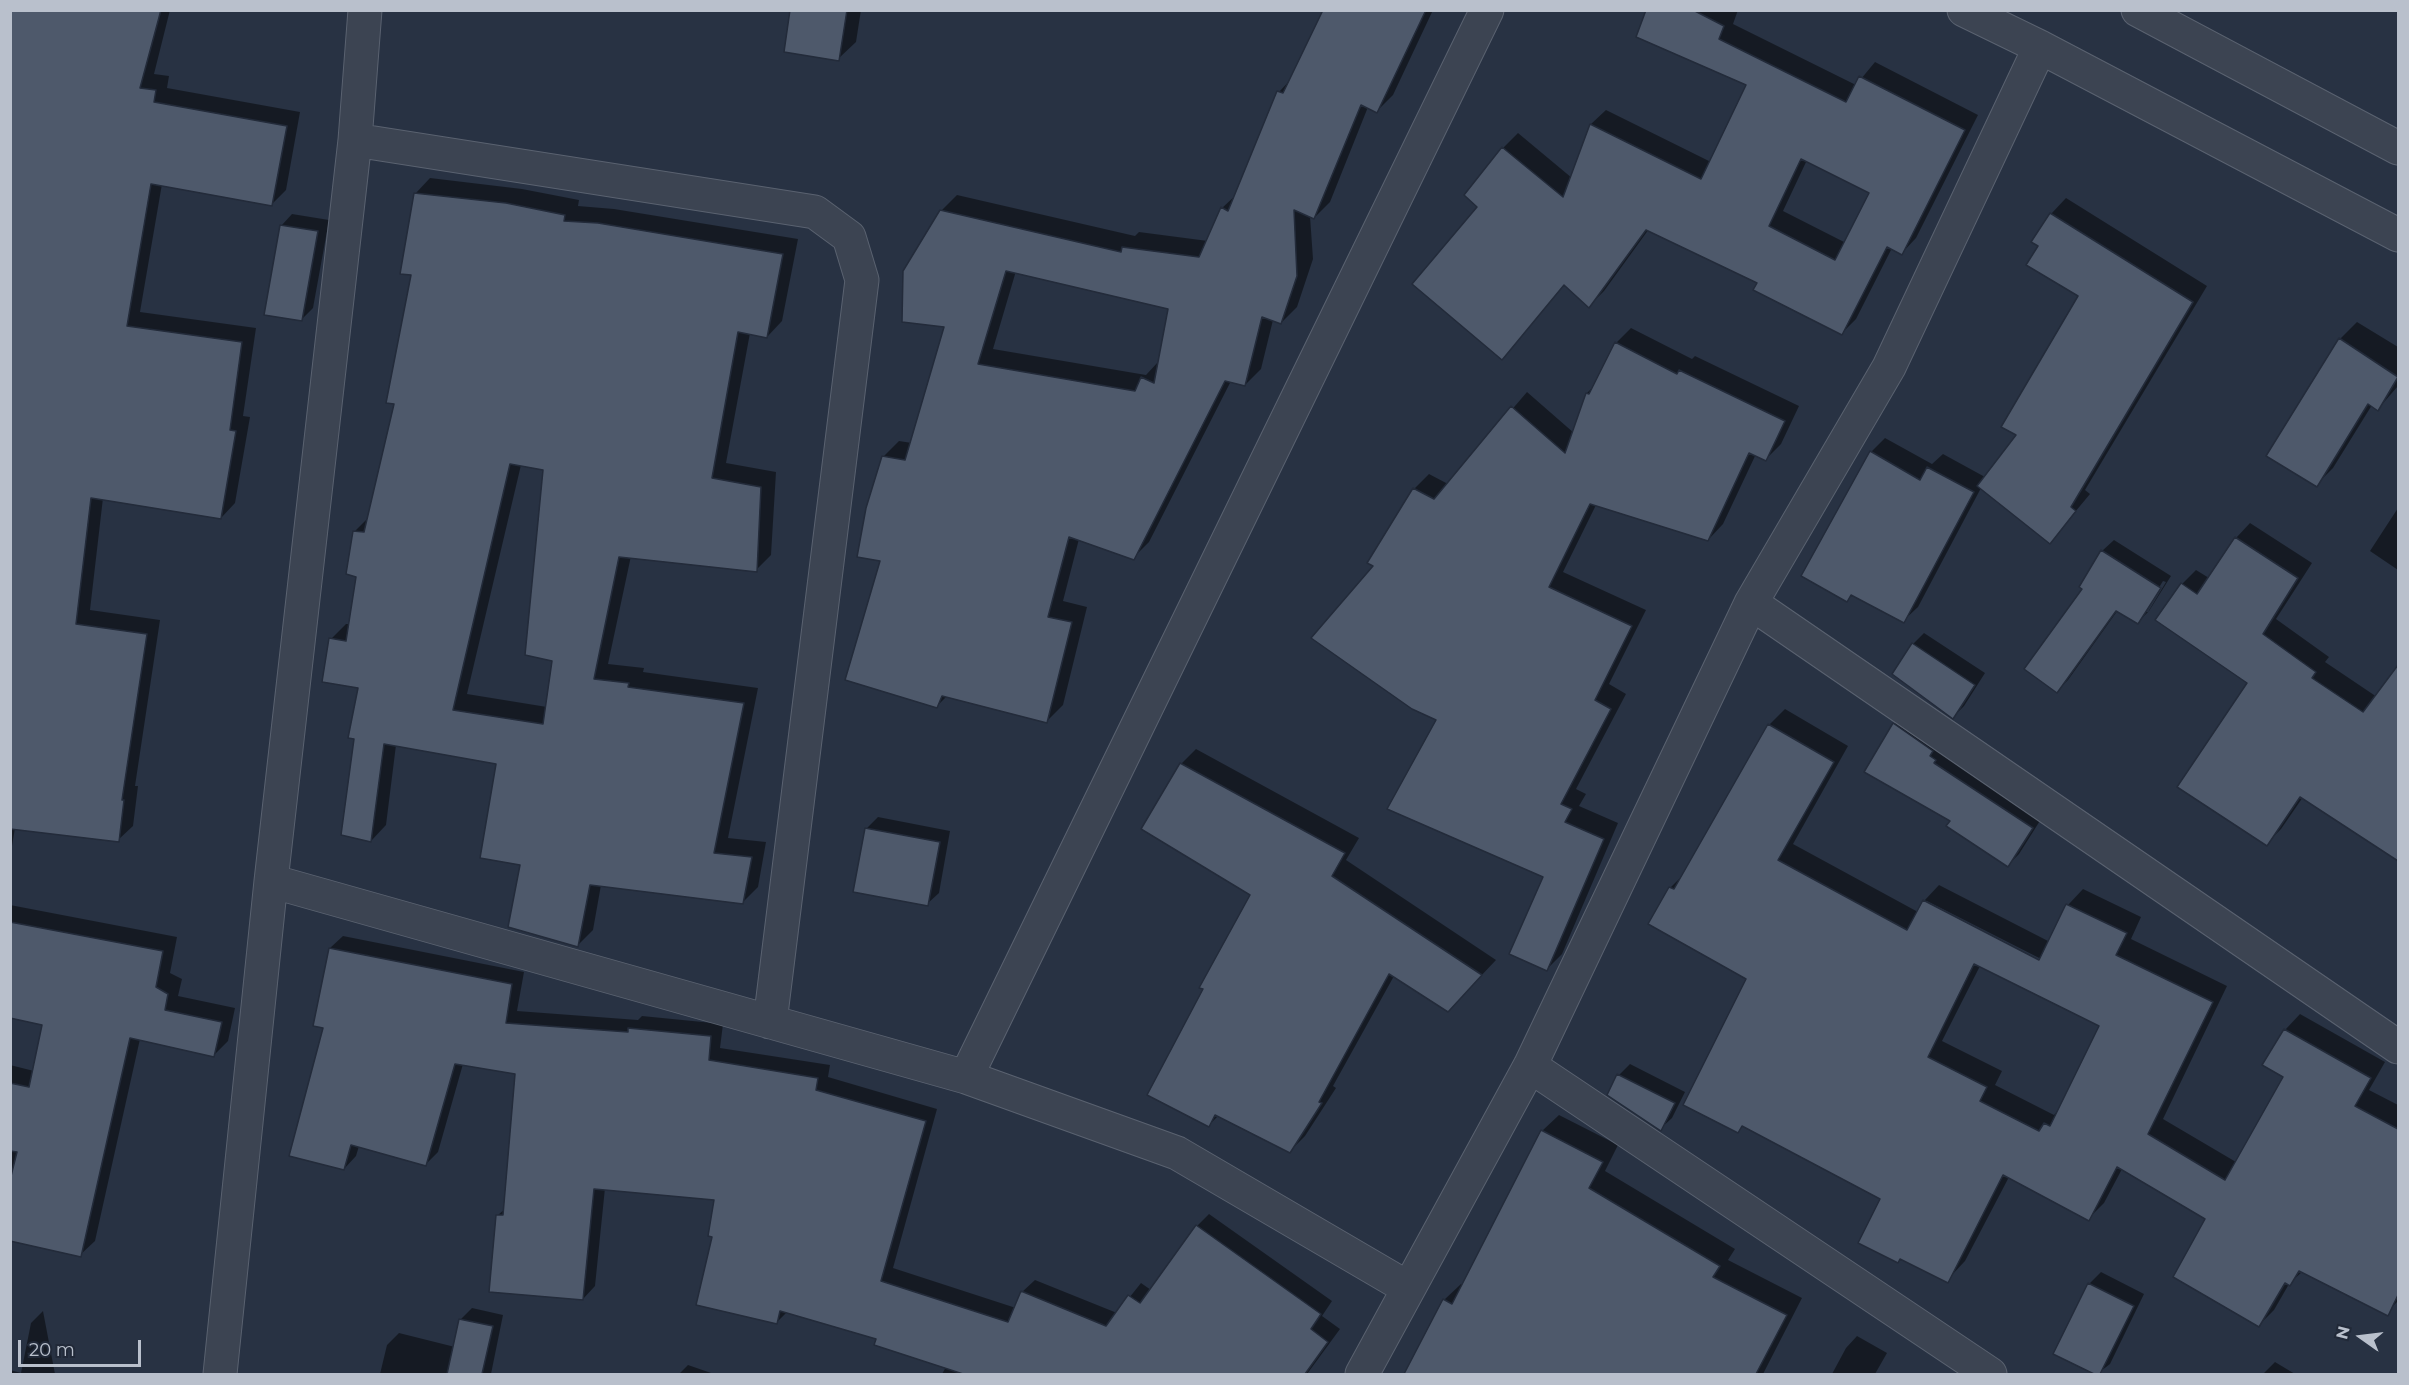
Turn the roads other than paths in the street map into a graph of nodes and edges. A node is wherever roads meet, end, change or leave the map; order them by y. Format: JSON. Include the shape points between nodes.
{"nodes":[{"id":1,"x":365,"y":10,"type":"edge"},
{"id":2,"x":1487,"y":10,"type":"edge"},
{"id":3,"x":1964,"y":10,"type":"edge"},
{"id":4,"x":2138,"y":10,"type":"edge"},
{"id":5,"x":2040,"y":47,"type":"junction"},
{"id":6,"x":355,"y":140,"type":"junction"},
{"id":7,"x":2398,"y":148,"type":"edge"},
{"id":8,"x":2398,"y":235,"type":"edge"},
{"id":9,"x":1751,"y":603,"type":"junction"},
{"id":10,"x":272,"y":881,"type":"junction"},
{"id":11,"x":770,"y":1022,"type":"junction"},
{"id":12,"x":2398,"y":1047,"type":"edge"},
{"id":13,"x":1530,"y":1066,"type":"junction"},
{"id":14,"x":966,"y":1077,"type":"junction"},
{"id":15,"x":1408,"y":1288,"type":"junction"},
{"id":16,"x":220,"y":1374,"type":"edge"},
{"id":17,"x":1362,"y":1374,"type":"edge"},
{"id":18,"x":1990,"y":1374,"type":"edge"}],
"edges":[{"from":1,"to":6,"type":"street"},
{"from":2,"to":14,"type":"street"},
{"from":3,"to":5,"type":"street"},
{"from":4,"to":7,"type":"street"},
{"from":5,"to":8,"type":"street"},
{"from":5,"to":9,"type":"street","via":[[1889,367]]},
{"from":6,"to":10,"type":"street"},
{"from":6,"to":11,"type":"street","via":[[815,213],[849,237],[862,280]]},
{"from":9,"to":12,"type":"street"},
{"from":9,"to":13,"type":"street"},
{"from":10,"to":11,"type":"street"},
{"from":10,"to":16,"type":"street"},
{"from":11,"to":14,"type":"street"},
{"from":13,"to":15,"type":"street"},
{"from":13,"to":18,"type":"street"},
{"from":14,"to":15,"type":"street","via":[[1177,1153]]},
{"from":15,"to":17,"type":"street"}]}
